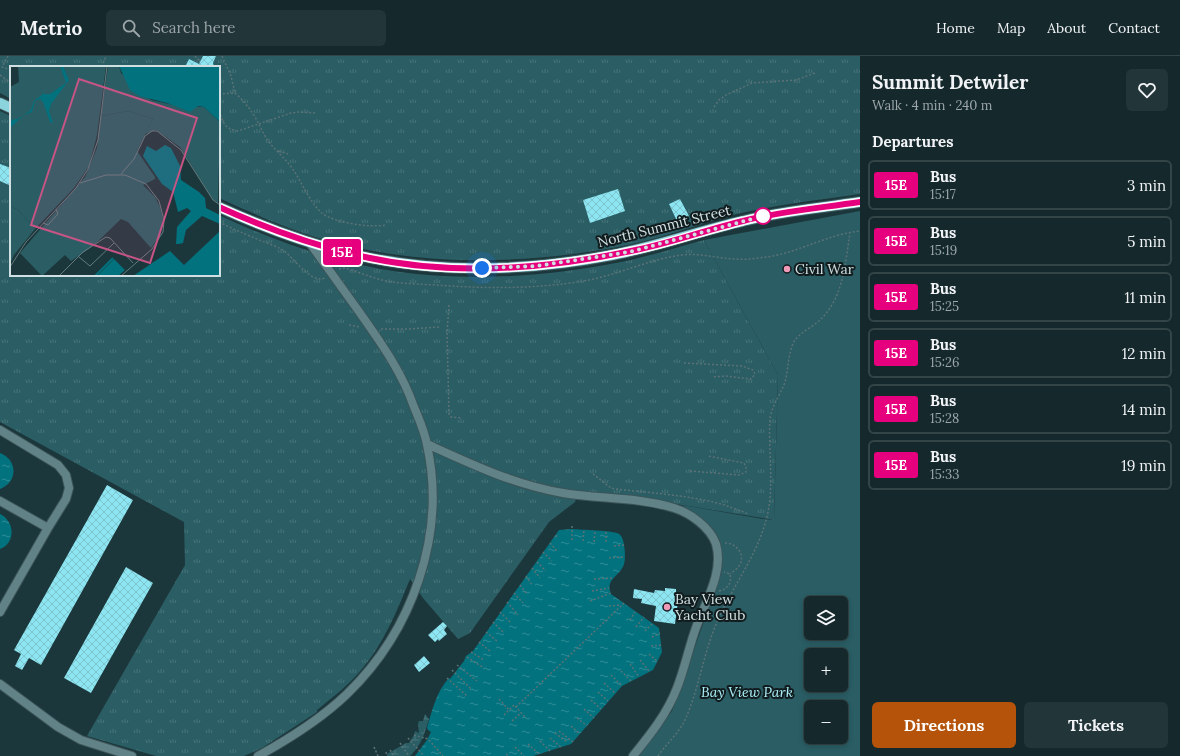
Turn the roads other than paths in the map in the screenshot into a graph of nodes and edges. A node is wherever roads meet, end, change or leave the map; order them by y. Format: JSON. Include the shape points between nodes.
{"nodes":[{"id":1,"x":0,"y":102,"type":"edge"},
{"id":2,"x":10,"y":107,"type":"edge"},
{"id":3,"x":860,"y":202,"type":"edge"},
{"id":4,"x":220,"y":207,"type":"edge"},
{"id":5,"x":309,"y":242,"type":"junction"},
{"id":6,"x":0,"y":430,"type":"edge"},
{"id":7,"x":427,"y":444,"type":"junction"},
{"id":8,"x":0,"y":501,"type":"edge"},
{"id":9,"x":48,"y":528,"type":"junction"},
{"id":10,"x":0,"y":612,"type":"edge"},
{"id":11,"x":0,"y":684,"type":"edge"},
{"id":12,"x":132,"y":756,"type":"edge"},
{"id":13,"x":258,"y":756,"type":"edge"},
{"id":14,"x":633,"y":756,"type":"edge"}],
"edges":[{"from":1,"to":2,"type":"main road"},
{"from":3,"to":5,"type":"main road","name":"North Summit Street","via":[[744,220],[633,251],[536,266],[425,266],[378,260]]},
{"from":4,"to":5,"type":"main road","name":"North Summit Street"},
{"from":5,"to":7,"type":"street","via":[[396,366]]},
{"from":6,"to":9,"type":"street","via":[[58,465],[66,475],[69,488],[66,499]]},
{"from":7,"to":13,"type":"street","via":[[432,512],[427,550],[414,595],[397,631],[361,680],[342,698],[319,718]]},
{"from":7,"to":14,"type":"street","via":[[487,471],[532,486],[563,493],[654,503],[674,508],[684,512],[711,535],[717,552],[717,571],[691,641],[677,689],[658,723]]},
{"from":8,"to":9,"type":"street"},
{"from":9,"to":10,"type":"street"},
{"from":11,"to":12,"type":"street","via":[[58,727],[81,740]]}]}
